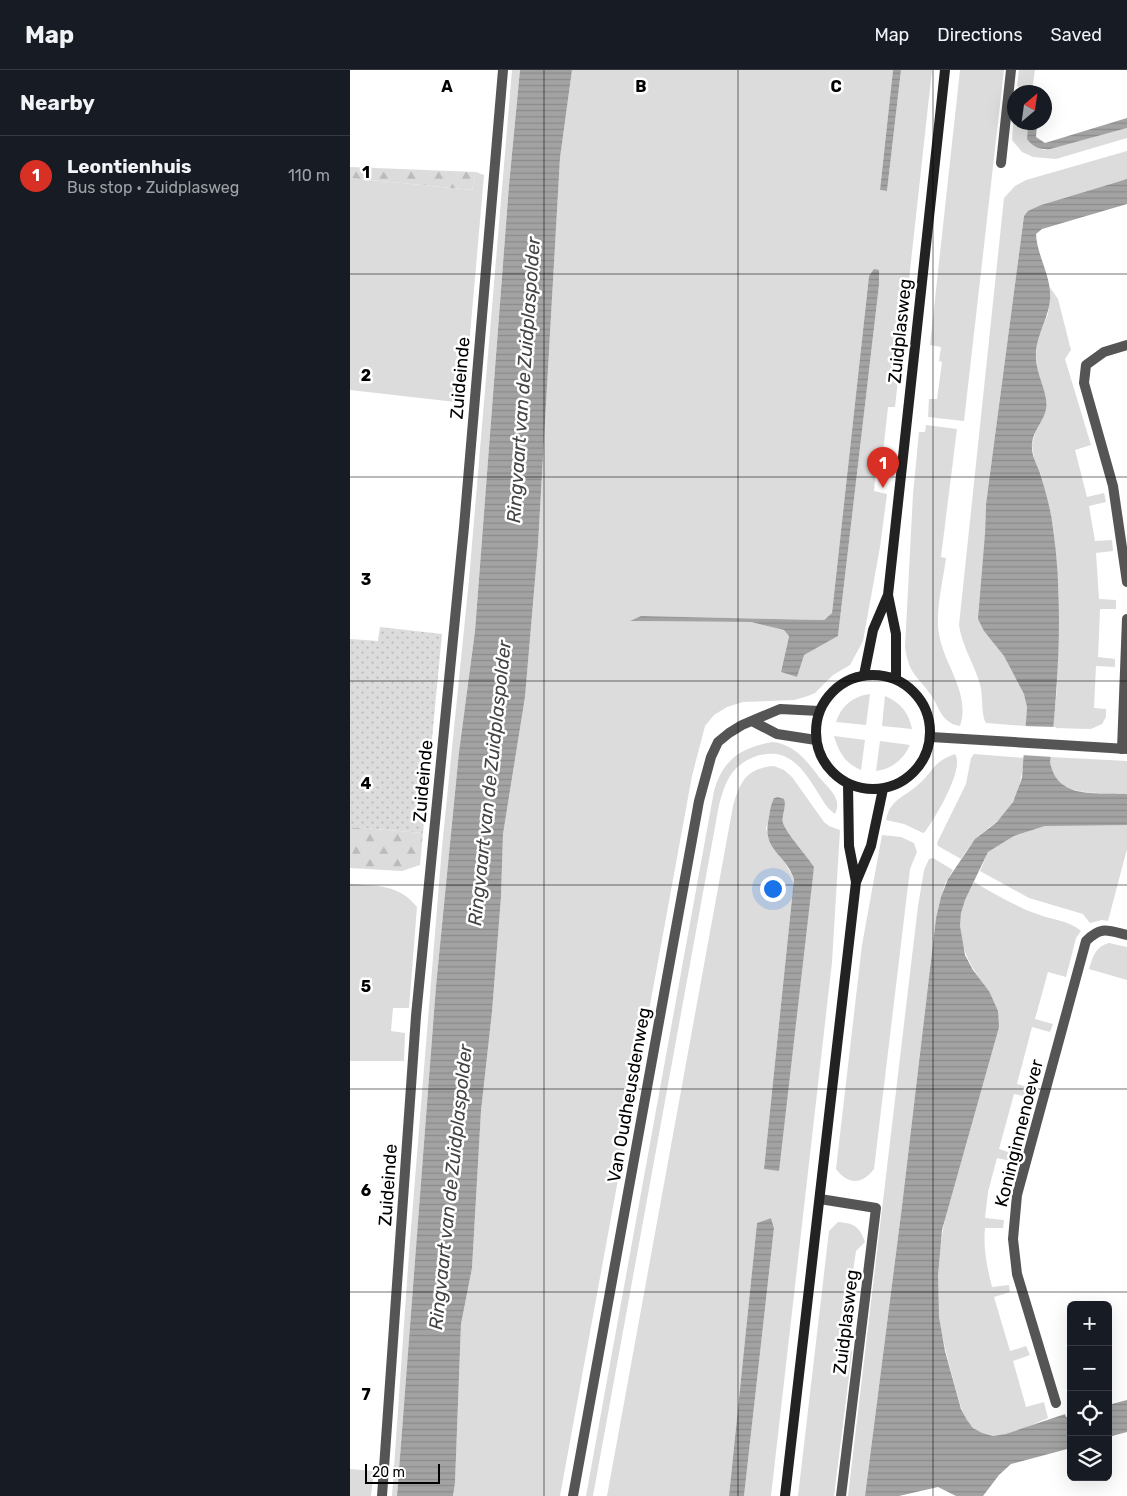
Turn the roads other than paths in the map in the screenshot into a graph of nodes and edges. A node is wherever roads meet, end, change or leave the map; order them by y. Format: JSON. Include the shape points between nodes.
{"nodes":[{"id":1,"x":503,"y":70,"type":"edge"},
{"id":2,"x":945,"y":70,"type":"edge"},
{"id":3,"x":1011,"y":70,"type":"edge"},
{"id":4,"x":1001,"y":163,"type":"dead end"},
{"id":5,"x":1127,"y":345,"type":"edge"},
{"id":6,"x":1127,"y":582,"type":"edge"},
{"id":7,"x":888,"y":595,"type":"junction"},
{"id":8,"x":1127,"y":619,"type":"edge"},
{"id":9,"x":864,"y":675,"type":"junction"},
{"id":10,"x":896,"y":679,"type":"junction"},
{"id":11,"x":819,"y":711,"type":"junction"},
{"id":12,"x":752,"y":721,"type":"junction"},
{"id":13,"x":931,"y":737,"type":"junction"},
{"id":14,"x":816,"y":740,"type":"junction"},
{"id":15,"x":1125,"y":749,"type":"edge"},
{"id":16,"x":848,"y":784,"type":"junction"},
{"id":17,"x":883,"y":789,"type":"junction"},
{"id":18,"x":856,"y":882,"type":"junction"},
{"id":19,"x":1127,"y":935,"type":"edge"},
{"id":20,"x":820,"y":1199,"type":"junction"},
{"id":21,"x":1056,"y":1403,"type":"dead end"},
{"id":22,"x":382,"y":1496,"type":"edge"},
{"id":23,"x":573,"y":1496,"type":"edge"},
{"id":24,"x":785,"y":1496,"type":"edge"},
{"id":25,"x":841,"y":1496,"type":"edge"}],
"edges":[{"from":1,"to":22,"type":"street","name":"Zuideinde","via":[[464,527],[416,1016]]},
{"from":2,"to":7,"type":"main road","name":"Zuidplasweg"},
{"from":3,"to":4,"type":"street"},
{"from":5,"to":6,"type":"street","via":[[1104,352],[1086,364],[1084,383],[1113,486]]},
{"from":7,"to":9,"type":"main road","name":"Zuidplasweg","via":[[873,630]]},
{"from":7,"to":10,"type":"main road","name":"Zuidplasweg","via":[[896,634]]},
{"from":8,"to":15,"type":"street"},
{"from":9,"to":10,"type":"main road"},
{"from":9,"to":11,"type":"main road","via":[[837,688]]},
{"from":10,"to":13,"type":"main road","via":[[923,703],[930,720]]},
{"from":11,"to":12,"type":"street","name":"Van Oudheusdenweg","via":[[780,710]]},
{"from":11,"to":14,"type":"main road"},
{"from":12,"to":14,"type":"street","via":[[777,734]]},
{"from":12,"to":23,"type":"street","name":"Van Oudheusdenweg","via":[[718,742],[699,800]]},
{"from":13,"to":15,"type":"street"},
{"from":13,"to":17,"type":"main road","via":[[926,755],[916,771],[901,783]]},
{"from":14,"to":16,"type":"main road","via":[[826,766]]},
{"from":16,"to":17,"type":"main road","via":[[865,790]]},
{"from":16,"to":18,"type":"main road","via":[[848,846]]},
{"from":17,"to":18,"type":"main road","via":[[871,846]]},
{"from":18,"to":20,"type":"main road"},
{"from":19,"to":21,"type":"street","name":"Koninginnenoever","via":[[1108,930],[1095,932],[1086,941],[1014,1214],[1017,1274]]},
{"from":20,"to":24,"type":"main road"},
{"from":20,"to":25,"type":"street","name":"Zuidplasweg","via":[[876,1208]]}]}
